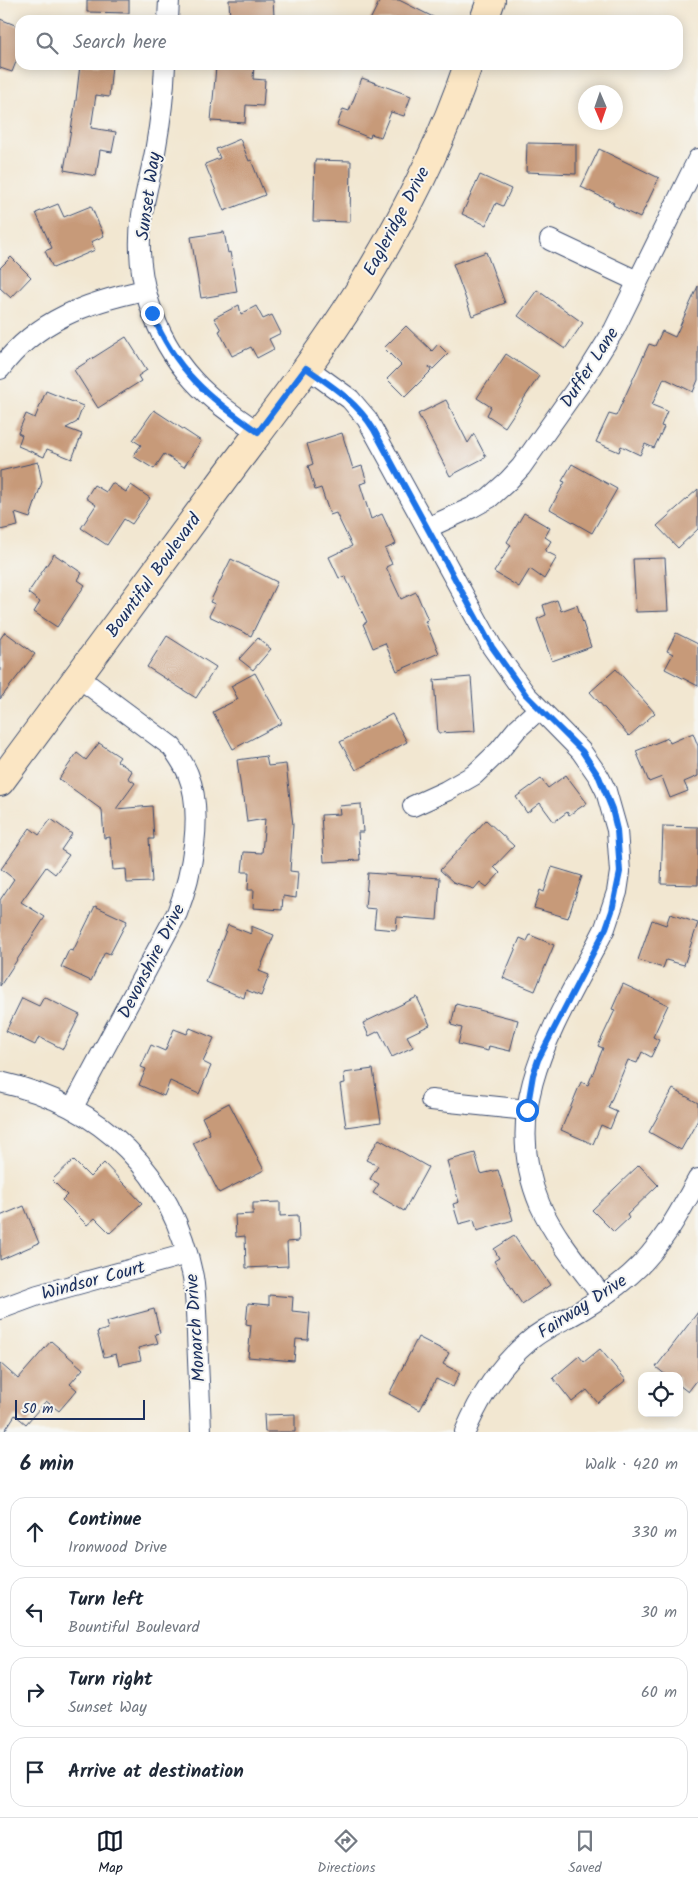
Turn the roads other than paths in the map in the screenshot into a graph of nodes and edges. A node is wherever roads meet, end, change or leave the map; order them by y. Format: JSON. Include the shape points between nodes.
{"nodes":[{"id":1,"x":169,"y":0,"type":"edge"},
{"id":2,"x":491,"y":0,"type":"edge"},
{"id":3,"x":168,"y":15,"type":"edge"},
{"id":4,"x":486,"y":15,"type":"edge"},
{"id":5,"x":164,"y":70,"type":"edge"},
{"id":6,"x":466,"y":70,"type":"edge"},
{"id":7,"x":698,"y":159,"type":"edge"},
{"id":8,"x":550,"y":240,"type":"dead end"},
{"id":9,"x":637,"y":282,"type":"junction"},
{"id":10,"x":145,"y":290,"type":"junction"},
{"id":11,"x":306,"y":368,"type":"junction"},
{"id":12,"x":0,"y":369,"type":"edge"},
{"id":13,"x":258,"y":432,"type":"junction"},
{"id":14,"x":426,"y":528,"type":"junction"},
{"id":15,"x":78,"y":677,"type":"junction"},
{"id":16,"x":539,"y":709,"type":"junction"},
{"id":17,"x":0,"y":782,"type":"edge"},
{"id":18,"x":413,"y":806,"type":"dead end"},
{"id":19,"x":0,"y":1082,"type":"edge"},
{"id":20,"x":431,"y":1100,"type":"dead end"},
{"id":21,"x":73,"y":1107,"type":"junction"},
{"id":22,"x":527,"y":1110,"type":"junction"},
{"id":23,"x":698,"y":1179,"type":"edge"},
{"id":24,"x":187,"y":1254,"type":"junction"},
{"id":25,"x":602,"y":1296,"type":"junction"},
{"id":26,"x":0,"y":1309,"type":"edge"},
{"id":27,"x":202,"y":1432,"type":"edge"},
{"id":28,"x":465,"y":1432,"type":"edge"}],
"edges":[{"from":1,"to":3,"type":"street"},
{"from":2,"to":4,"type":"main road"},
{"from":5,"to":10,"type":"street","name":"Sunset Way","via":[[140,232]]},
{"from":6,"to":11,"type":"main road","name":"Eagleridge Drive","via":[[437,144],[397,225],[356,296]]},
{"from":7,"to":9,"type":"street","name":"Duffer Lane"},
{"from":8,"to":9,"type":"street"},
{"from":9,"to":14,"type":"street","name":"Duffer Lane","via":[[603,350],[521,467],[508,482],[477,505]]},
{"from":10,"to":12,"type":"street","via":[[95,302],[65,314],[34,335]]},
{"from":10,"to":13,"type":"street","name":"Sunset Way","via":[[160,333],[182,367],[206,393]]},
{"from":11,"to":13,"type":"main road","name":"Bountiful Boulevard"},
{"from":11,"to":14,"type":"street","via":[[350,399],[367,419]]},
{"from":13,"to":15,"type":"main road","name":"Bountiful Boulevard"},
{"from":14,"to":16,"type":"street","via":[[492,647]]},
{"from":15,"to":17,"type":"main road","name":"Bountiful Boulevard"},
{"from":15,"to":21,"type":"street","name":"Devonshire Drive","via":[[172,748],[188,775],[194,824],[191,868],[177,913]]},
{"from":16,"to":18,"type":"street","via":[[474,775],[454,788]]},
{"from":16,"to":22,"type":"street","via":[[582,751],[606,791],[617,830],[620,872],[606,928],[538,1060]]},
{"from":19,"to":21,"type":"street","name":"Monarch Drive","via":[[41,1093]]},
{"from":20,"to":22,"type":"street"},
{"from":21,"to":24,"type":"street","name":"Monarch Drive","via":[[100,1124],[134,1155],[149,1174],[175,1218]]},
{"from":22,"to":25,"type":"street","via":[[526,1151],[540,1205],[560,1240]]},
{"from":23,"to":25,"type":"street","name":"Fairway Drive","via":[[661,1241],[630,1274]]},
{"from":24,"to":26,"type":"street","name":"Windsor Court","via":[[38,1295]]},
{"from":24,"to":27,"type":"street","name":"Monarch Drive","via":[[195,1296]]},
{"from":25,"to":28,"type":"street","name":"Fairway Drive","via":[[529,1341],[514,1355],[480,1401]]}]}
